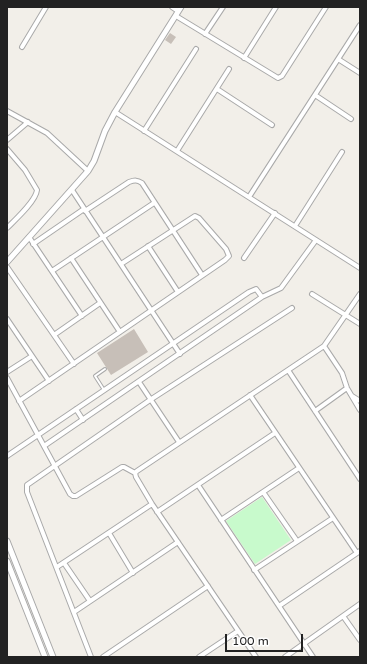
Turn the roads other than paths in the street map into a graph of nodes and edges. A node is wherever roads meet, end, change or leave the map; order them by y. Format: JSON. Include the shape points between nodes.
{"nodes":[{"id":1,"x":46,"y":7,"type":"edge"},
{"id":2,"x":172,"y":7,"type":"edge"},
{"id":3,"x":223,"y":7,"type":"edge"},
{"id":4,"x":276,"y":7,"type":"edge"},
{"id":5,"x":326,"y":7,"type":"edge"},
{"id":6,"x":178,"y":11,"type":"edge"},
{"id":7,"x":360,"y":25,"type":"edge"},
{"id":8,"x":205,"y":34,"type":"junction"},
{"id":9,"x":22,"y":47,"type":"dead end"},
{"id":10,"x":196,"y":49,"type":"dead end"},
{"id":11,"x":244,"y":58,"type":"junction"},
{"id":12,"x":338,"y":59,"type":"junction"},
{"id":13,"x":229,"y":69,"type":"dead end"},
{"id":14,"x":360,"y":73,"type":"edge"},
{"id":15,"x":217,"y":89,"type":"junction"},
{"id":16,"x":314,"y":95,"type":"junction"},
{"id":17,"x":7,"y":111,"type":"edge"},
{"id":18,"x":116,"y":112,"type":"junction"},
{"id":19,"x":351,"y":119,"type":"dead end"},
{"id":20,"x":28,"y":122,"type":"junction"},
{"id":21,"x":272,"y":124,"type":"dead end"},
{"id":22,"x":144,"y":131,"type":"junction"},
{"id":23,"x":7,"y":140,"type":"edge"},
{"id":24,"x":7,"y":149,"type":"edge"},
{"id":25,"x":177,"y":151,"type":"junction"},
{"id":26,"x":342,"y":152,"type":"dead end"},
{"id":27,"x":88,"y":172,"type":"junction"},
{"id":28,"x":72,"y":190,"type":"junction"},
{"id":29,"x":249,"y":197,"type":"junction"},
{"id":30,"x":154,"y":203,"type":"junction"},
{"id":31,"x":85,"y":210,"type":"junction"},
{"id":32,"x":275,"y":213,"type":"junction"},
{"id":33,"x":294,"y":226,"type":"junction"},
{"id":34,"x":7,"y":228,"type":"edge"},
{"id":35,"x":172,"y":230,"type":"junction"},
{"id":36,"x":29,"y":237,"type":"junction"},
{"id":37,"x":102,"y":237,"type":"junction"},
{"id":38,"x":316,"y":240,"type":"junction"},
{"id":39,"x":33,"y":244,"type":"junction"},
{"id":40,"x":148,"y":246,"type":"junction"},
{"id":41,"x":71,"y":258,"type":"junction"},
{"id":42,"x":244,"y":258,"type":"dead end"},
{"id":43,"x":7,"y":262,"type":"edge"},
{"id":44,"x":121,"y":264,"type":"junction"},
{"id":45,"x":7,"y":267,"type":"edge"},
{"id":46,"x":360,"y":268,"type":"edge"},
{"id":47,"x":52,"y":271,"type":"junction"},
{"id":48,"x":202,"y":276,"type":"junction"},
{"id":49,"x":178,"y":292,"type":"junction"},
{"id":50,"x":312,"y":294,"type":"dead end"},
{"id":51,"x":360,"y":294,"type":"edge"},
{"id":52,"x":262,"y":297,"type":"junction"},
{"id":53,"x":100,"y":303,"type":"junction"},
{"id":54,"x":292,"y":308,"type":"dead end"},
{"id":55,"x":151,"y":310,"type":"junction"},
{"id":56,"x":346,"y":315,"type":"junction"},
{"id":57,"x":82,"y":316,"type":"junction"},
{"id":58,"x":7,"y":319,"type":"edge"},
{"id":59,"x":360,"y":324,"type":"edge"},
{"id":60,"x":120,"y":332,"type":"junction"},
{"id":61,"x":54,"y":335,"type":"junction"},
{"id":62,"x":173,"y":344,"type":"junction"},
{"id":63,"x":324,"y":346,"type":"junction"},
{"id":64,"x":180,"y":354,"type":"junction"},
{"id":65,"x":32,"y":356,"type":"junction"},
{"id":66,"x":74,"y":364,"type":"junction"},
{"id":67,"x":105,"y":369,"type":"dead end"},
{"id":68,"x":288,"y":370,"type":"junction"},
{"id":69,"x":7,"y":372,"type":"edge"},
{"id":70,"x":7,"y":378,"type":"edge"},
{"id":71,"x":49,"y":381,"type":"junction"},
{"id":72,"x":138,"y":382,"type":"junction"},
{"id":73,"x":347,"y":388,"type":"junction"},
{"id":74,"x":104,"y":390,"type":"junction"},
{"id":75,"x":350,"y":394,"type":"junction"},
{"id":76,"x":250,"y":395,"type":"junction"},
{"id":77,"x":150,"y":400,"type":"junction"},
{"id":78,"x":19,"y":401,"type":"junction"},
{"id":79,"x":360,"y":401,"type":"edge"},
{"id":80,"x":76,"y":409,"type":"junction"},
{"id":81,"x":360,"y":410,"type":"edge"},
{"id":82,"x":314,"y":411,"type":"junction"},
{"id":83,"x":83,"y":420,"type":"junction"},
{"id":84,"x":275,"y":433,"type":"junction"},
{"id":85,"x":38,"y":436,"type":"junction"},
{"id":86,"x":180,"y":442,"type":"junction"},
{"id":87,"x":44,"y":446,"type":"junction"},
{"id":88,"x":7,"y":456,"type":"edge"},
{"id":89,"x":54,"y":466,"type":"junction"},
{"id":90,"x":299,"y":468,"type":"junction"},
{"id":91,"x":135,"y":473,"type":"junction"},
{"id":92,"x":360,"y":479,"type":"edge"},
{"id":93,"x":198,"y":485,"type":"junction"},
{"id":94,"x":263,"y":492,"type":"junction"},
{"id":95,"x":152,"y":504,"type":"junction"},
{"id":96,"x":157,"y":512,"type":"junction"},
{"id":97,"x":333,"y":518,"type":"junction"},
{"id":98,"x":221,"y":520,"type":"junction"},
{"id":99,"x":109,"y":533,"type":"junction"},
{"id":100,"x":7,"y":541,"type":"edge"},
{"id":101,"x":297,"y":541,"type":"junction"},
{"id":102,"x":178,"y":542,"type":"junction"},
{"id":103,"x":359,"y":552,"type":"edge"},
{"id":104,"x":7,"y":561,"type":"edge"},
{"id":105,"x":64,"y":564,"type":"junction"},
{"id":106,"x":57,"y":567,"type":"junction"},
{"id":107,"x":254,"y":570,"type":"junction"},
{"id":108,"x":133,"y":572,"type":"junction"},
{"id":109,"x":208,"y":586,"type":"junction"},
{"id":110,"x":90,"y":601,"type":"junction"},
{"id":111,"x":360,"y":604,"type":"edge"},
{"id":112,"x":279,"y":606,"type":"junction"},
{"id":113,"x":74,"y":612,"type":"junction"},
{"id":114,"x":343,"y":616,"type":"junction"},
{"id":115,"x":238,"y":630,"type":"junction"},
{"id":116,"x":360,"y":640,"type":"edge"},
{"id":117,"x":304,"y":643,"type":"junction"},
{"id":118,"x":288,"y":656,"type":"edge"},
{"id":119,"x":45,"y":657,"type":"edge"},
{"id":120,"x":53,"y":657,"type":"edge"},
{"id":121,"x":91,"y":657,"type":"edge"},
{"id":122,"x":103,"y":657,"type":"edge"},
{"id":123,"x":199,"y":657,"type":"edge"},
{"id":124,"x":256,"y":657,"type":"edge"},
{"id":125,"x":313,"y":657,"type":"edge"}],
"edges":[{"from":1,"to":9,"type":"street"},
{"from":2,"to":6,"type":"street"},
{"from":3,"to":8,"type":"street"},
{"from":4,"to":11,"type":"street"},
{"from":5,"to":11,"type":"street","via":[[280,78]]},
{"from":6,"to":8,"type":"street"},
{"from":6,"to":18,"type":"street"},
{"from":7,"to":12,"type":"street"},
{"from":8,"to":11,"type":"street"},
{"from":10,"to":22,"type":"street"},
{"from":12,"to":14,"type":"street"},
{"from":12,"to":16,"type":"street"},
{"from":13,"to":15,"type":"street"},
{"from":15,"to":21,"type":"street"},
{"from":15,"to":25,"type":"street"},
{"from":16,"to":19,"type":"street"},
{"from":16,"to":29,"type":"street"},
{"from":17,"to":20,"type":"street"},
{"from":18,"to":22,"type":"street"},
{"from":18,"to":27,"type":"street"},
{"from":20,"to":23,"type":"street"},
{"from":20,"to":27,"type":"street","via":[[56,140]]},
{"from":22,"to":25,"type":"street"},
{"from":24,"to":34,"type":"street","via":[[25,170],[37,190],[29,204]]},
{"from":25,"to":29,"type":"street"},
{"from":26,"to":33,"type":"street"},
{"from":27,"to":28,"type":"street"},
{"from":28,"to":31,"type":"street"},
{"from":28,"to":36,"type":"street"},
{"from":29,"to":32,"type":"street"},
{"from":30,"to":31,"type":"street","via":[[142,184],[135,180]]},
{"from":30,"to":35,"type":"street"},
{"from":30,"to":37,"type":"street"},
{"from":31,"to":37,"type":"street"},
{"from":31,"to":39,"type":"street"},
{"from":32,"to":33,"type":"street"},
{"from":32,"to":42,"type":"street"},
{"from":33,"to":38,"type":"street"},
{"from":35,"to":40,"type":"street"},
{"from":35,"to":48,"type":"street"},
{"from":35,"to":48,"type":"street","via":[[197,216],[228,252],[228,258]]},
{"from":36,"to":39,"type":"street"},
{"from":36,"to":43,"type":"street"},
{"from":37,"to":41,"type":"street"},
{"from":37,"to":44,"type":"street"},
{"from":38,"to":46,"type":"street"},
{"from":38,"to":52,"type":"street","via":[[285,284]]},
{"from":39,"to":47,"type":"street"},
{"from":40,"to":44,"type":"street"},
{"from":40,"to":49,"type":"street"},
{"from":41,"to":47,"type":"street"},
{"from":41,"to":53,"type":"street"},
{"from":44,"to":55,"type":"street"},
{"from":45,"to":61,"type":"street"},
{"from":47,"to":57,"type":"street"},
{"from":48,"to":49,"type":"street"},
{"from":49,"to":55,"type":"street"},
{"from":50,"to":56,"type":"street"},
{"from":51,"to":56,"type":"street"},
{"from":52,"to":62,"type":"street","via":[[256,290],[249,292]]},
{"from":52,"to":64,"type":"street"},
{"from":53,"to":57,"type":"street"},
{"from":53,"to":60,"type":"street"},
{"from":54,"to":77,"type":"street"},
{"from":55,"to":60,"type":"street"},
{"from":55,"to":62,"type":"street"},
{"from":56,"to":59,"type":"street"},
{"from":56,"to":63,"type":"street"},
{"from":57,"to":61,"type":"street"},
{"from":58,"to":65,"type":"street"},
{"from":60,"to":66,"type":"street"},
{"from":61,"to":66,"type":"street"},
{"from":62,"to":64,"type":"street"},
{"from":62,"to":74,"type":"street"},
{"from":63,"to":68,"type":"street"},
{"from":63,"to":73,"type":"street","via":[[342,374]]},
{"from":64,"to":72,"type":"street"},
{"from":65,"to":69,"type":"street"},
{"from":65,"to":71,"type":"street"},
{"from":66,"to":71,"type":"street"},
{"from":67,"to":74,"type":"lane","via":[[95,376]]},
{"from":68,"to":76,"type":"street"},
{"from":68,"to":82,"type":"street"},
{"from":70,"to":78,"type":"street"},
{"from":71,"to":78,"type":"street"},
{"from":72,"to":77,"type":"street"},
{"from":72,"to":83,"type":"street"},
{"from":73,"to":75,"type":"street"},
{"from":73,"to":82,"type":"street"},
{"from":74,"to":80,"type":"street"},
{"from":75,"to":79,"type":"street"},
{"from":75,"to":81,"type":"street"},
{"from":76,"to":84,"type":"street"},
{"from":76,"to":86,"type":"street"},
{"from":77,"to":86,"type":"street"},
{"from":77,"to":89,"type":"street"},
{"from":78,"to":85,"type":"street"},
{"from":80,"to":83,"type":"street"},
{"from":80,"to":85,"type":"street"},
{"from":82,"to":92,"type":"street"},
{"from":83,"to":87,"type":"street"},
{"from":84,"to":90,"type":"street"},
{"from":84,"to":93,"type":"street"},
{"from":85,"to":87,"type":"street"},
{"from":85,"to":88,"type":"street"},
{"from":86,"to":91,"type":"street"},
{"from":87,"to":89,"type":"street"},
{"from":89,"to":91,"type":"street","via":[[74,497],[122,467]]},
{"from":89,"to":106,"type":"street","via":[[29,482],[26,488]]},
{"from":90,"to":94,"type":"street"},
{"from":90,"to":97,"type":"street"},
{"from":91,"to":95,"type":"street"},
{"from":93,"to":96,"type":"street"},
{"from":93,"to":98,"type":"street"},
{"from":94,"to":98,"type":"street"},
{"from":94,"to":101,"type":"street"},
{"from":95,"to":96,"type":"street"},
{"from":95,"to":99,"type":"street"},
{"from":96,"to":102,"type":"street"},
{"from":97,"to":101,"type":"street"},
{"from":97,"to":103,"type":"street"},
{"from":98,"to":107,"type":"street"},
{"from":99,"to":105,"type":"street"},
{"from":99,"to":108,"type":"street"},
{"from":100,"to":120,"type":"street"},
{"from":101,"to":107,"type":"street"},
{"from":102,"to":108,"type":"street"},
{"from":102,"to":109,"type":"street"},
{"from":103,"to":112,"type":"street"},
{"from":104,"to":119,"type":"street"},
{"from":105,"to":106,"type":"street"},
{"from":105,"to":110,"type":"street"},
{"from":106,"to":113,"type":"street"},
{"from":107,"to":112,"type":"street"},
{"from":108,"to":110,"type":"street"},
{"from":109,"to":115,"type":"street"},
{"from":109,"to":122,"type":"street"},
{"from":110,"to":113,"type":"street"},
{"from":111,"to":114,"type":"street"},
{"from":112,"to":117,"type":"street"},
{"from":113,"to":121,"type":"street"},
{"from":114,"to":116,"type":"street"},
{"from":114,"to":117,"type":"street"},
{"from":115,"to":123,"type":"street"},
{"from":115,"to":124,"type":"street"},
{"from":117,"to":118,"type":"street"},
{"from":117,"to":125,"type":"street"}]}
